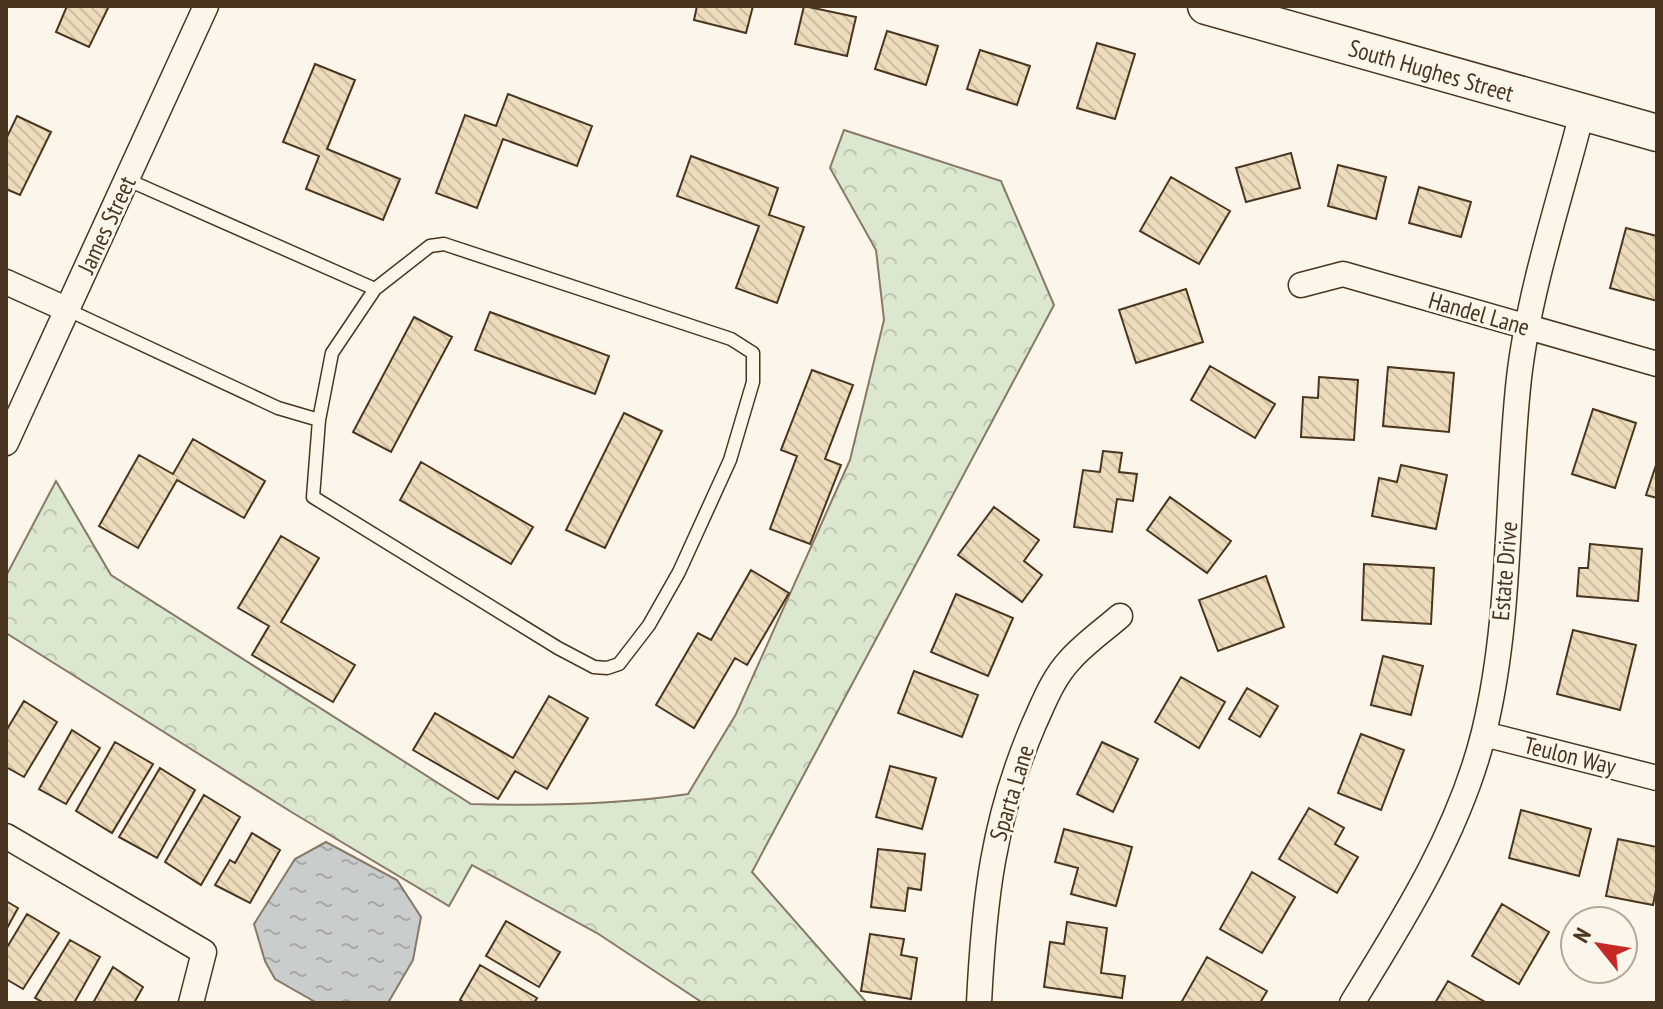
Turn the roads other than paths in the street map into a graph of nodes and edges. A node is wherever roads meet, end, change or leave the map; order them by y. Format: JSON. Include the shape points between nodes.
{"nodes":[{"id":1,"x":206,"y":6,"type":"edge"},
{"id":2,"x":1206,"y":6,"type":"edge"},
{"id":3,"x":1582,"y":113,"type":"junction"},
{"id":4,"x":1657,"y":133,"type":"edge"},
{"id":5,"x":128,"y":180,"type":"junction"},
{"id":6,"x":6,"y":282,"type":"edge"},
{"id":7,"x":1301,"y":285,"type":"dead end"},
{"id":8,"x":375,"y":289,"type":"junction"},
{"id":9,"x":68,"y":310,"type":"junction"},
{"id":10,"x":1527,"y":328,"type":"junction"},
{"id":11,"x":1657,"y":364,"type":"edge"},
{"id":12,"x":319,"y":420,"type":"junction"},
{"id":13,"x":6,"y":443,"type":"edge"},
{"id":14,"x":1120,"y":616,"type":"dead end"},
{"id":15,"x":1484,"y":734,"type":"junction"},
{"id":16,"x":1657,"y":778,"type":"edge"},
{"id":17,"x":6,"y":836,"type":"edge"},
{"id":18,"x":191,"y":1003,"type":"edge"},
{"id":19,"x":979,"y":1003,"type":"edge"},
{"id":20,"x":1352,"y":1003,"type":"edge"}],
"edges":[{"from":1,"to":5,"type":"street","name":"James Street"},
{"from":2,"to":3,"type":"street","name":"South Hughes Street"},
{"from":3,"to":4,"type":"street","name":"South Hughes Street"},
{"from":3,"to":10,"type":"street","name":"Estate Drive"},
{"from":5,"to":8,"type":"lane"},
{"from":5,"to":9,"type":"street","name":"James Street"},
{"from":6,"to":9,"type":"street"},
{"from":7,"to":10,"type":"street","name":"Handel Lane","via":[[1343,274]]},
{"from":8,"to":12,"type":"lane","via":[[332,353]]},
{"from":8,"to":12,"type":"lane","via":[[430,246],[444,244],[731,339],[753,353],[753,382],[713,501],[649,625],[619,664],[594,667],[313,497]]},
{"from":9,"to":12,"type":"lane","via":[[278,408]]},
{"from":9,"to":13,"type":"street","name":"James Street"},
{"from":10,"to":11,"type":"street","name":"Handel Lane"},
{"from":10,"to":15,"type":"street","name":"Estate Drive","via":[[1502,612]]},
{"from":14,"to":19,"type":"street","name":"Sparta Lane","via":[[1069,661],[1023,749],[991,865]]},
{"from":15,"to":16,"type":"street","name":"Teulon Way"},
{"from":15,"to":20,"type":"street","name":"Estate Drive","via":[[1441,848]]},
{"from":17,"to":18,"type":"street","via":[[204,952]]}]}
